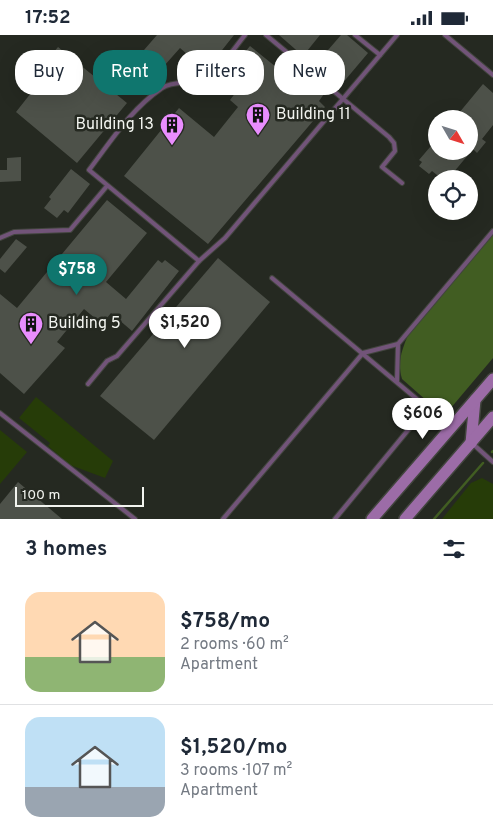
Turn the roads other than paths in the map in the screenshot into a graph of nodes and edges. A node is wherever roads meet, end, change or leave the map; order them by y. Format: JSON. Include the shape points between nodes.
{"nodes":[{"id":1,"x":245,"y":35,"type":"edge"},
{"id":2,"x":266,"y":35,"type":"edge"},
{"id":3,"x":355,"y":35,"type":"edge"},
{"id":4,"x":397,"y":35,"type":"edge"},
{"id":5,"x":445,"y":35,"type":"edge"},
{"id":6,"x":380,"y":55,"type":"junction"},
{"id":7,"x":493,"y":75,"type":"edge"},
{"id":8,"x":342,"y":100,"type":"junction"},
{"id":9,"x":402,"y":183,"type":"dead end"},
{"id":10,"x":108,"y":186,"type":"junction"},
{"id":11,"x":493,"y":231,"type":"edge"},
{"id":12,"x":0,"y":238,"type":"edge"},
{"id":13,"x":199,"y":261,"type":"junction"},
{"id":14,"x":272,"y":278,"type":"dead end"},
{"id":15,"x":398,"y":344,"type":"junction"},
{"id":16,"x":363,"y":353,"type":"junction"},
{"id":17,"x":493,"y":379,"type":"edge"},
{"id":18,"x":397,"y":382,"type":"junction"},
{"id":19,"x":88,"y":384,"type":"dead end"},
{"id":20,"x":475,"y":400,"type":"junction"},
{"id":21,"x":427,"y":407,"type":"junction"},
{"id":22,"x":0,"y":413,"type":"edge"},
{"id":23,"x":493,"y":417,"type":"edge"},
{"id":24,"x":451,"y":428,"type":"junction"},
{"id":25,"x":471,"y":443,"type":"junction"},
{"id":26,"x":493,"y":463,"type":"edge"},
{"id":27,"x":135,"y":519,"type":"edge"},
{"id":28,"x":223,"y":519,"type":"edge"},
{"id":29,"x":335,"y":519,"type":"edge"},
{"id":30,"x":372,"y":519,"type":"edge"},
{"id":31,"x":405,"y":519,"type":"edge"}],
"edges":[{"from":1,"to":10,"type":"lane","via":[[212,75],[164,86],[130,116],[89,170]]},
{"from":2,"to":8,"type":"lane"},
{"from":3,"to":6,"type":"lane"},
{"from":4,"to":6,"type":"lane"},
{"from":5,"to":7,"type":"lane"},
{"from":6,"to":8,"type":"lane"},
{"from":8,"to":9,"type":"lane","via":[[394,143],[395,151],[382,167]]},
{"from":8,"to":13,"type":"lane","via":[[225,238]]},
{"from":10,"to":12,"type":"lane","via":[[70,230],[14,232]]},
{"from":10,"to":13,"type":"lane"},
{"from":11,"to":15,"type":"lane"},
{"from":13,"to":19,"type":"lane","via":[[117,356],[107,361]]},
{"from":14,"to":16,"type":"lane"},
{"from":15,"to":16,"type":"lane"},
{"from":15,"to":18,"type":"lane"},
{"from":16,"to":18,"type":"lane"},
{"from":16,"to":28,"type":"lane"},
{"from":17,"to":20,"type":"main road"},
{"from":18,"to":21,"type":"lane"},
{"from":20,"to":24,"type":"main road"},
{"from":20,"to":25,"type":"main road"},
{"from":21,"to":24,"type":"lane"},
{"from":21,"to":29,"type":"lane"},
{"from":22,"to":27,"type":"lane"},
{"from":23,"to":25,"type":"main road"},
{"from":24,"to":30,"type":"main road"},
{"from":25,"to":26,"type":"lane"},
{"from":25,"to":31,"type":"main road"}]}
